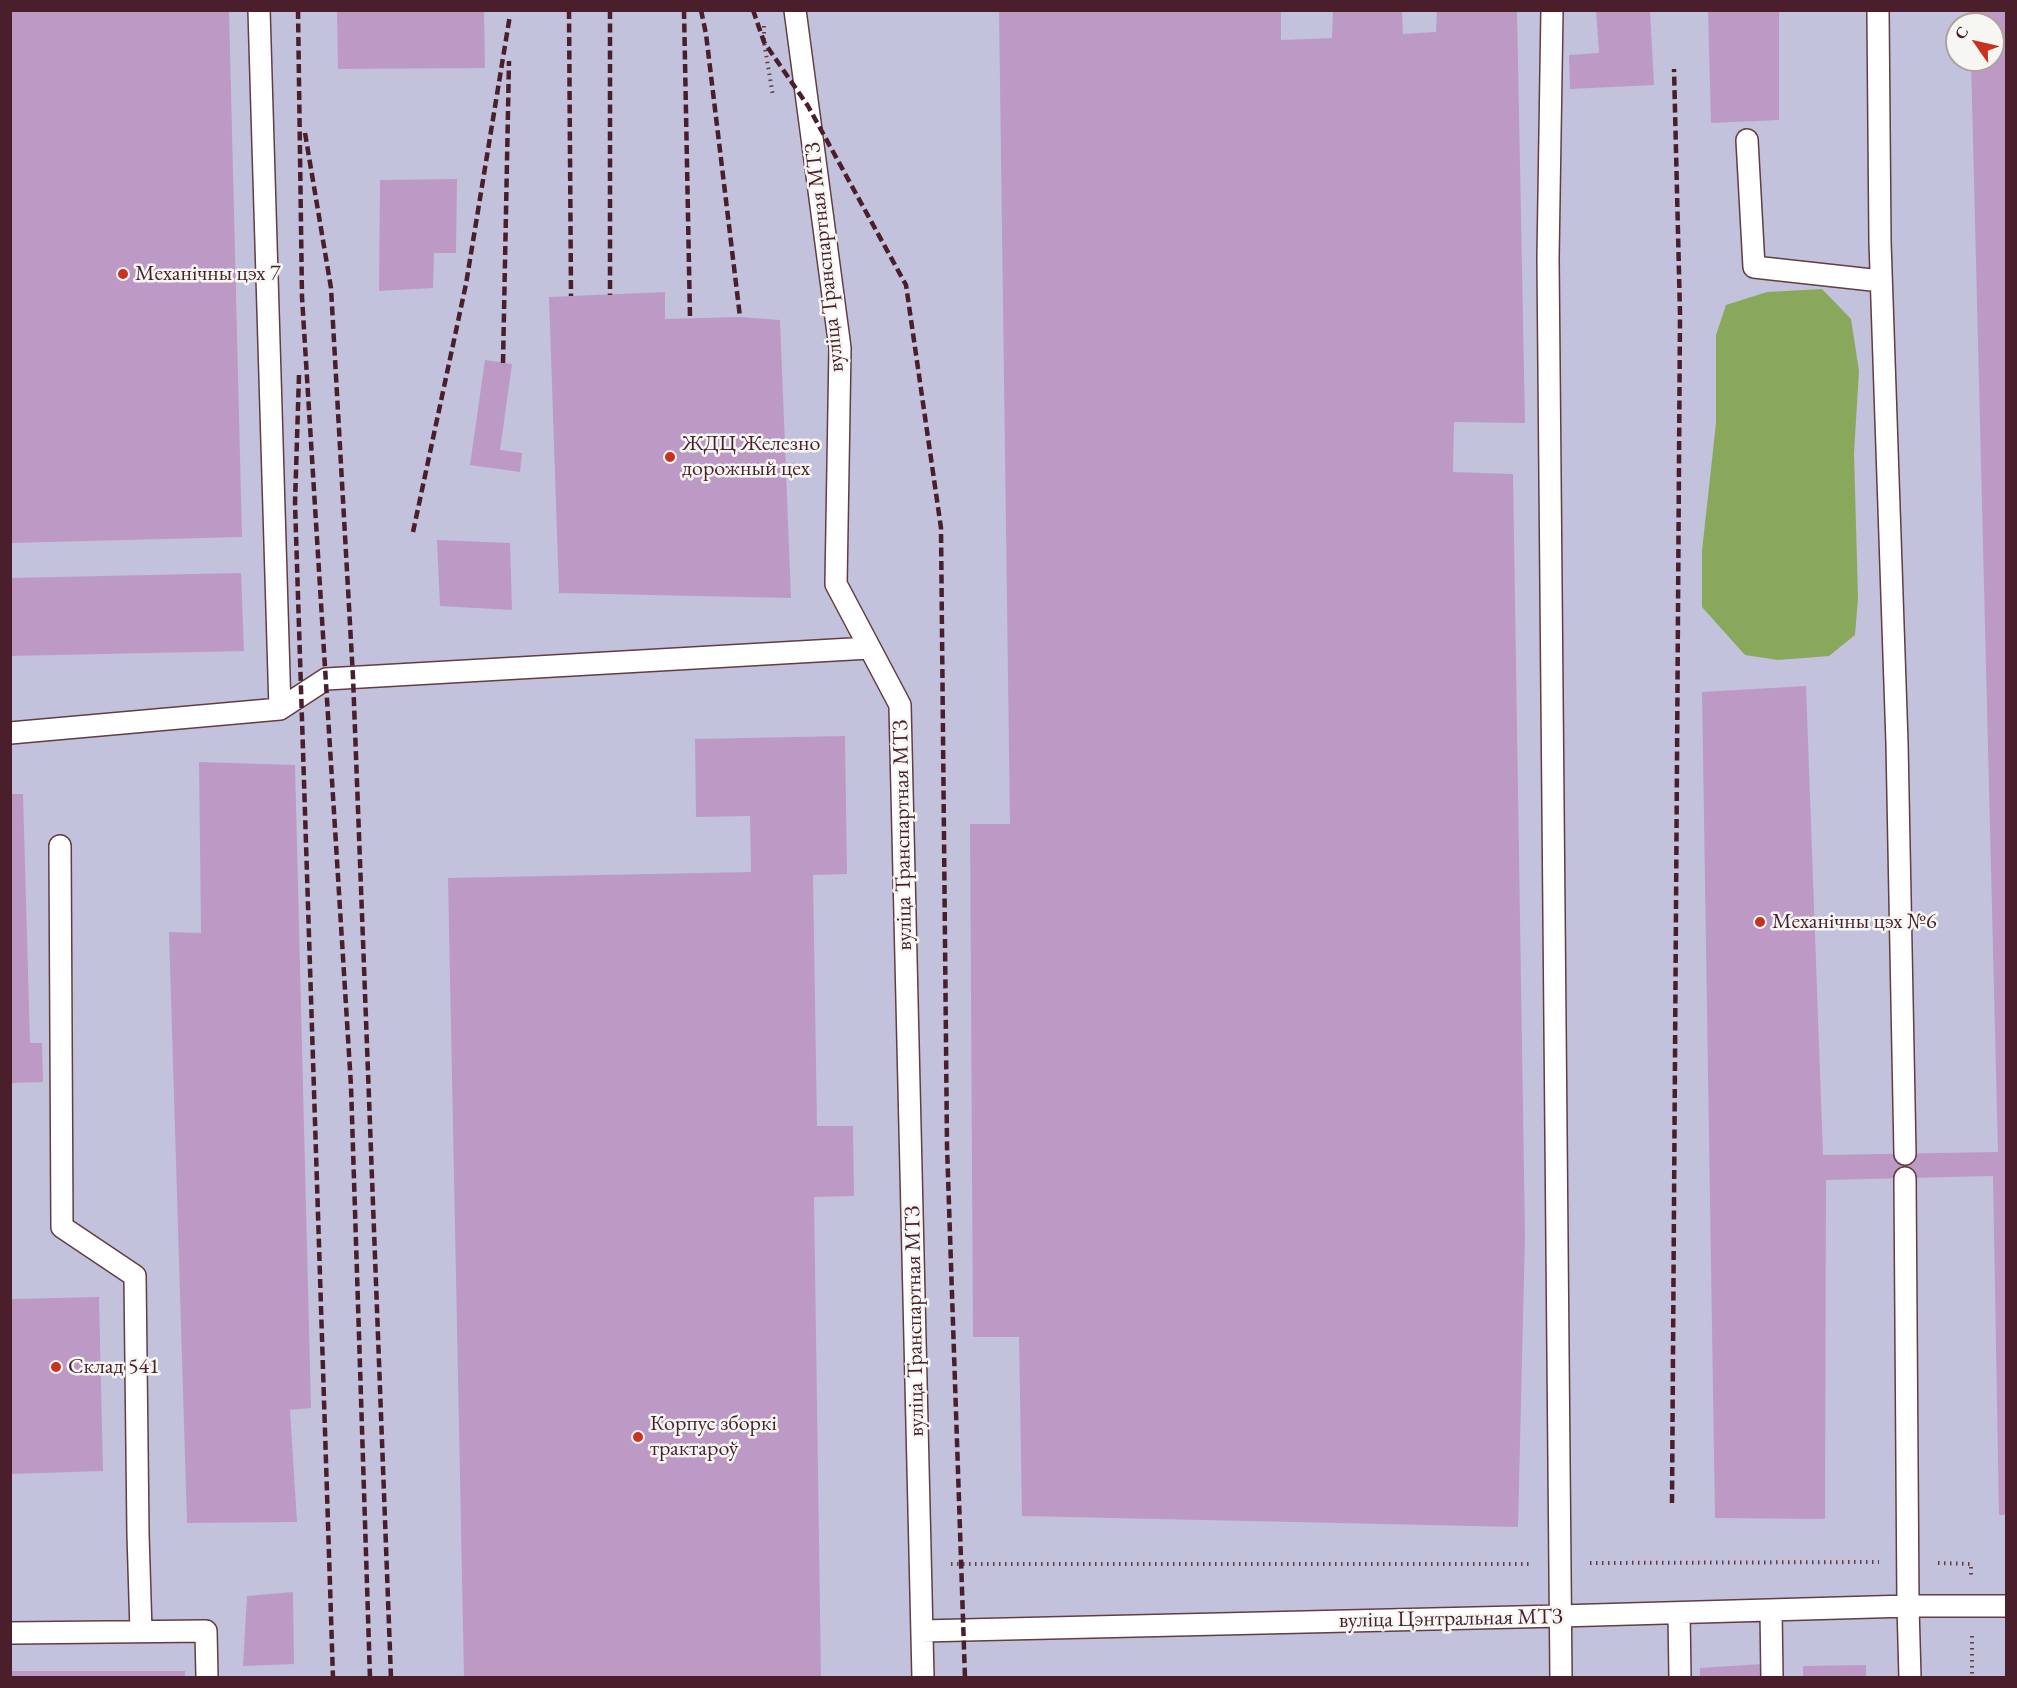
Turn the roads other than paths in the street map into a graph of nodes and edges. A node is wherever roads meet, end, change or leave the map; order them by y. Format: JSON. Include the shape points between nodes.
{"nodes":[{"id":1,"x":259,"y":10,"type":"edge"},
{"id":2,"x":795,"y":10,"type":"edge"},
{"id":3,"x":1552,"y":10,"type":"edge"},
{"id":4,"x":1878,"y":10,"type":"edge"},
{"id":5,"x":1747,"y":140,"type":"dead end"},
{"id":6,"x":1881,"y":282,"type":"junction"},
{"id":7,"x":870,"y":648,"type":"junction"},
{"id":8,"x":280,"y":709,"type":"junction"},
{"id":9,"x":10,"y":733,"type":"edge"},
{"id":10,"x":60,"y":846,"type":"dead end"},
{"id":11,"x":1905,"y":1154,"type":"dead end"},
{"id":12,"x":1905,"y":1178,"type":"dead end"},
{"id":13,"x":1908,"y":1606,"type":"junction"},
{"id":14,"x":2007,"y":1606,"type":"edge"},
{"id":15,"x":1771,"y":1610,"type":"junction"},
{"id":16,"x":1679,"y":1612,"type":"junction"},
{"id":17,"x":1560,"y":1616,"type":"junction"},
{"id":18,"x":141,"y":1631,"type":"junction"},
{"id":19,"x":922,"y":1631,"type":"junction"},
{"id":20,"x":10,"y":1633,"type":"edge"},
{"id":21,"x":207,"y":1677,"type":"edge"},
{"id":22,"x":923,"y":1677,"type":"edge"},
{"id":23,"x":1562,"y":1677,"type":"edge"},
{"id":24,"x":1680,"y":1677,"type":"edge"},
{"id":25,"x":1772,"y":1677,"type":"edge"},
{"id":26,"x":1910,"y":1677,"type":"edge"}],
"edges":[{"from":1,"to":8,"type":"lane"},
{"from":2,"to":7,"type":"lane","name":"вуліца Транспартная МТЗ","via":[[840,348],[836,584]]},
{"from":3,"to":17,"type":"lane","via":[[1548,270]]},
{"from":4,"to":6,"type":"lane"},
{"from":5,"to":6,"type":"lane","via":[[1754,267]]},
{"from":6,"to":11,"type":"lane","via":[[1897,731]]},
{"from":7,"to":8,"type":"lane","via":[[326,679]]},
{"from":7,"to":19,"type":"lane","name":"вуліца Транспартная МТЗ","via":[[900,705]]},
{"from":8,"to":9,"type":"lane"},
{"from":10,"to":18,"type":"lane","via":[[62,1227],[135,1276]]},
{"from":12,"to":13,"type":"lane"},
{"from":13,"to":14,"type":"lane","name":"вуліца Цэнтральная МТЗ"},
{"from":13,"to":15,"type":"lane","name":"вуліца Цэнтральная МТЗ"},
{"from":13,"to":26,"type":"lane"},
{"from":15,"to":16,"type":"lane","name":"вуліца Цэнтральная МТЗ"},
{"from":15,"to":25,"type":"lane"},
{"from":16,"to":17,"type":"lane","name":"вуліца Цэнтральная МТЗ"},
{"from":16,"to":24,"type":"lane"},
{"from":17,"to":19,"type":"lane","name":"вуліца Цэнтральная МТЗ"},
{"from":17,"to":23,"type":"lane"},
{"from":18,"to":20,"type":"lane"},
{"from":18,"to":21,"type":"lane","via":[[206,1631]]},
{"from":19,"to":22,"type":"lane","name":"вуліца Транспартная МТЗ"}]}
